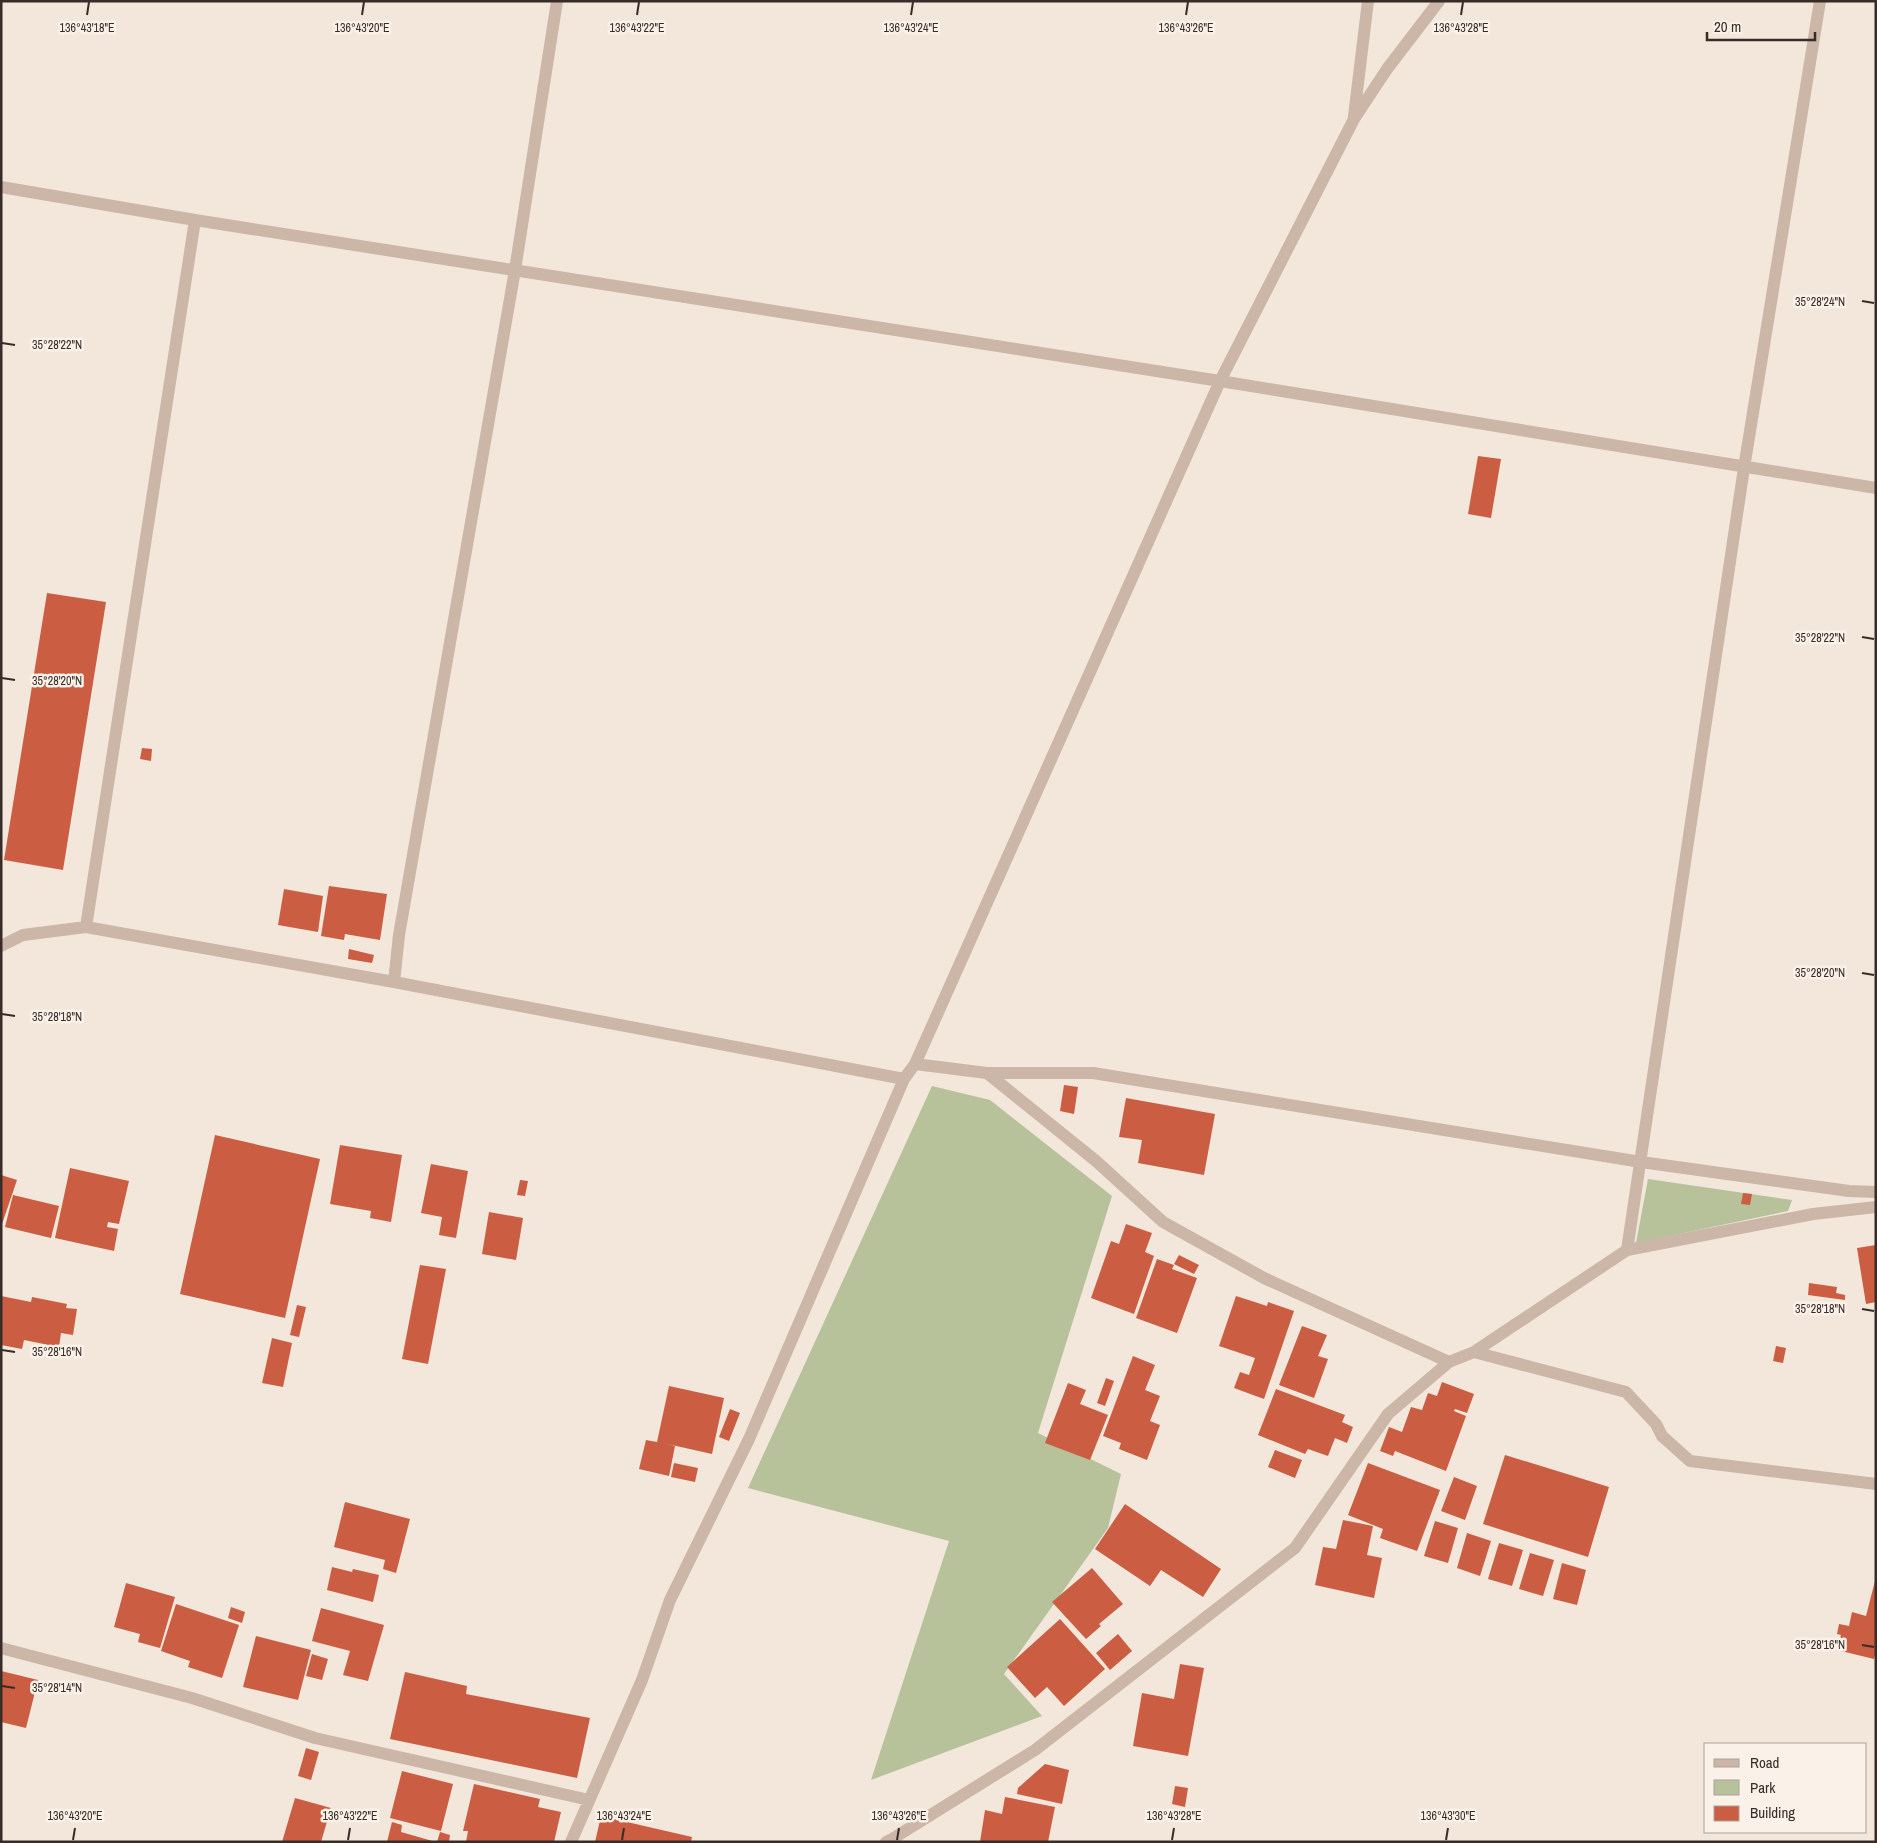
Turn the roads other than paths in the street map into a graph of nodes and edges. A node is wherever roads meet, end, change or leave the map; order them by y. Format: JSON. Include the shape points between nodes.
{"nodes":[{"id":1,"x":557,"y":1,"type":"edge"},
{"id":2,"x":1368,"y":1,"type":"edge"},
{"id":3,"x":1439,"y":1,"type":"edge"},
{"id":4,"x":1820,"y":1,"type":"edge"},
{"id":5,"x":1354,"y":119,"type":"junction"},
{"id":6,"x":1,"y":187,"type":"edge"},
{"id":7,"x":195,"y":220,"type":"junction"},
{"id":8,"x":515,"y":270,"type":"junction"},
{"id":9,"x":1220,"y":381,"type":"junction"},
{"id":10,"x":1744,"y":468,"type":"junction"},
{"id":11,"x":1876,"y":488,"type":"edge"},
{"id":12,"x":86,"y":927,"type":"junction"},
{"id":13,"x":1,"y":946,"type":"edge"},
{"id":14,"x":394,"y":982,"type":"junction"},
{"id":15,"x":915,"y":1064,"type":"junction"},
{"id":16,"x":987,"y":1073,"type":"junction"},
{"id":17,"x":904,"y":1079,"type":"junction"},
{"id":18,"x":1641,"y":1162,"type":"junction"},
{"id":19,"x":1876,"y":1192,"type":"edge"},
{"id":20,"x":1876,"y":1207,"type":"edge"},
{"id":21,"x":1627,"y":1250,"type":"junction"},
{"id":22,"x":1474,"y":1352,"type":"junction"},
{"id":23,"x":1449,"y":1362,"type":"junction"},
{"id":24,"x":1876,"y":1484,"type":"edge"},
{"id":25,"x":1,"y":1648,"type":"edge"},
{"id":26,"x":589,"y":1800,"type":"junction"},
{"id":27,"x":571,"y":1842,"type":"edge"},
{"id":28,"x":886,"y":1842,"type":"edge"}],
"edges":[{"from":1,"to":8,"type":"street"},
{"from":2,"to":5,"type":"street"},
{"from":3,"to":5,"type":"street"},
{"from":4,"to":10,"type":"street"},
{"from":5,"to":9,"type":"street"},
{"from":6,"to":7,"type":"street"},
{"from":7,"to":8,"type":"street"},
{"from":7,"to":12,"type":"street"},
{"from":8,"to":9,"type":"street"},
{"from":8,"to":14,"type":"street","via":[[398,935]]},
{"from":9,"to":10,"type":"street"},
{"from":9,"to":15,"type":"street"},
{"from":10,"to":11,"type":"street"},
{"from":10,"to":18,"type":"street"},
{"from":12,"to":13,"type":"street","via":[[23,934]]},
{"from":12,"to":14,"type":"street"},
{"from":14,"to":17,"type":"street"},
{"from":15,"to":16,"type":"street"},
{"from":15,"to":17,"type":"street"},
{"from":16,"to":18,"type":"street","via":[[1093,1073]]},
{"from":16,"to":23,"type":"street","via":[[1096,1161],[1163,1222],[1264,1278]]},
{"from":17,"to":26,"type":"street","via":[[749,1439],[670,1600],[642,1680]]},
{"from":18,"to":19,"type":"street"},
{"from":18,"to":21,"type":"street"},
{"from":20,"to":21,"type":"street","via":[[1813,1214]]},
{"from":21,"to":22,"type":"street"},
{"from":22,"to":23,"type":"street"},
{"from":22,"to":24,"type":"street","via":[[1626,1392],[1656,1424],[1662,1436],[1690,1461]]},
{"from":23,"to":28,"type":"street","via":[[1388,1414],[1295,1548],[1036,1750]]},
{"from":25,"to":26,"type":"street","via":[[192,1698],[314,1738]]},
{"from":26,"to":27,"type":"street"}]}
